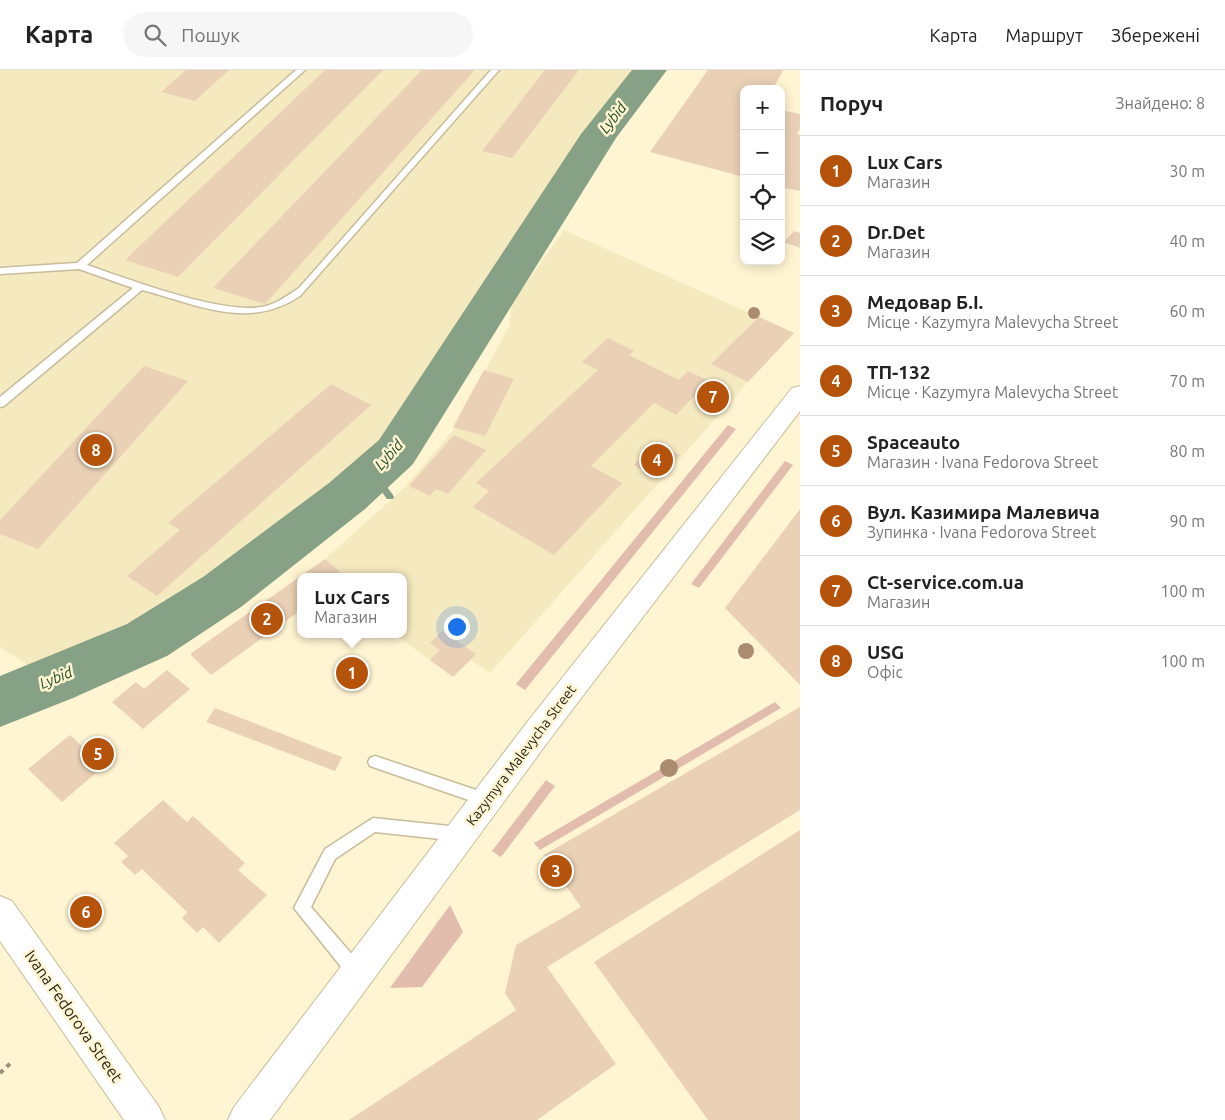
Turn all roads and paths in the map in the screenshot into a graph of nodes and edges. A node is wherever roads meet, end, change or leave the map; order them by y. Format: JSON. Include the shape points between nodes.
{"nodes":[{"id":1,"x":301,"y":70,"type":"edge"},
{"id":2,"x":495,"y":70,"type":"edge"},
{"id":3,"x":80,"y":266,"type":"junction"},
{"id":4,"x":0,"y":271,"type":"edge"},
{"id":5,"x":140,"y":287,"type":"junction"},
{"id":6,"x":800,"y":394,"type":"edge"},
{"id":7,"x":0,"y":403,"type":"edge"},
{"id":8,"x":375,"y":762,"type":"dead end"},
{"id":9,"x":486,"y":801,"type":"junction"},
{"id":10,"x":461,"y":834,"type":"junction"},
{"id":11,"x":0,"y":912,"type":"edge"},
{"id":12,"x":357,"y":973,"type":"junction"},
{"id":13,"x":13,"y":1061,"type":"dead end"},
{"id":14,"x":0,"y":1073,"type":"edge"},
{"id":15,"x":146,"y":1120,"type":"edge"},
{"id":16,"x":247,"y":1120,"type":"edge"}],
"edges":[{"from":1,"to":3,"type":"lane"},
{"from":2,"to":5,"type":"lane","via":[[302,290],[285,302],[254,311]]},
{"from":3,"to":4,"type":"lane"},
{"from":3,"to":5,"type":"lane"},
{"from":5,"to":7,"type":"lane"},
{"from":6,"to":9,"type":"main road","name":"Kazymyra Malevycha Street"},
{"from":8,"to":9,"type":"lane"},
{"from":9,"to":10,"type":"main road","name":"Kazymyra Malevycha Street"},
{"from":10,"to":12,"type":"main road","name":"Kazymyra Malevycha Street"},
{"from":10,"to":12,"type":"lane","via":[[374,825],[330,854],[302,908]]},
{"from":11,"to":15,"type":"main road","name":"Ivana Fedorova Street"},
{"from":12,"to":16,"type":"main road","name":"Kazymyra Malevycha Street"},
{"from":13,"to":14,"type":"path"}]}
